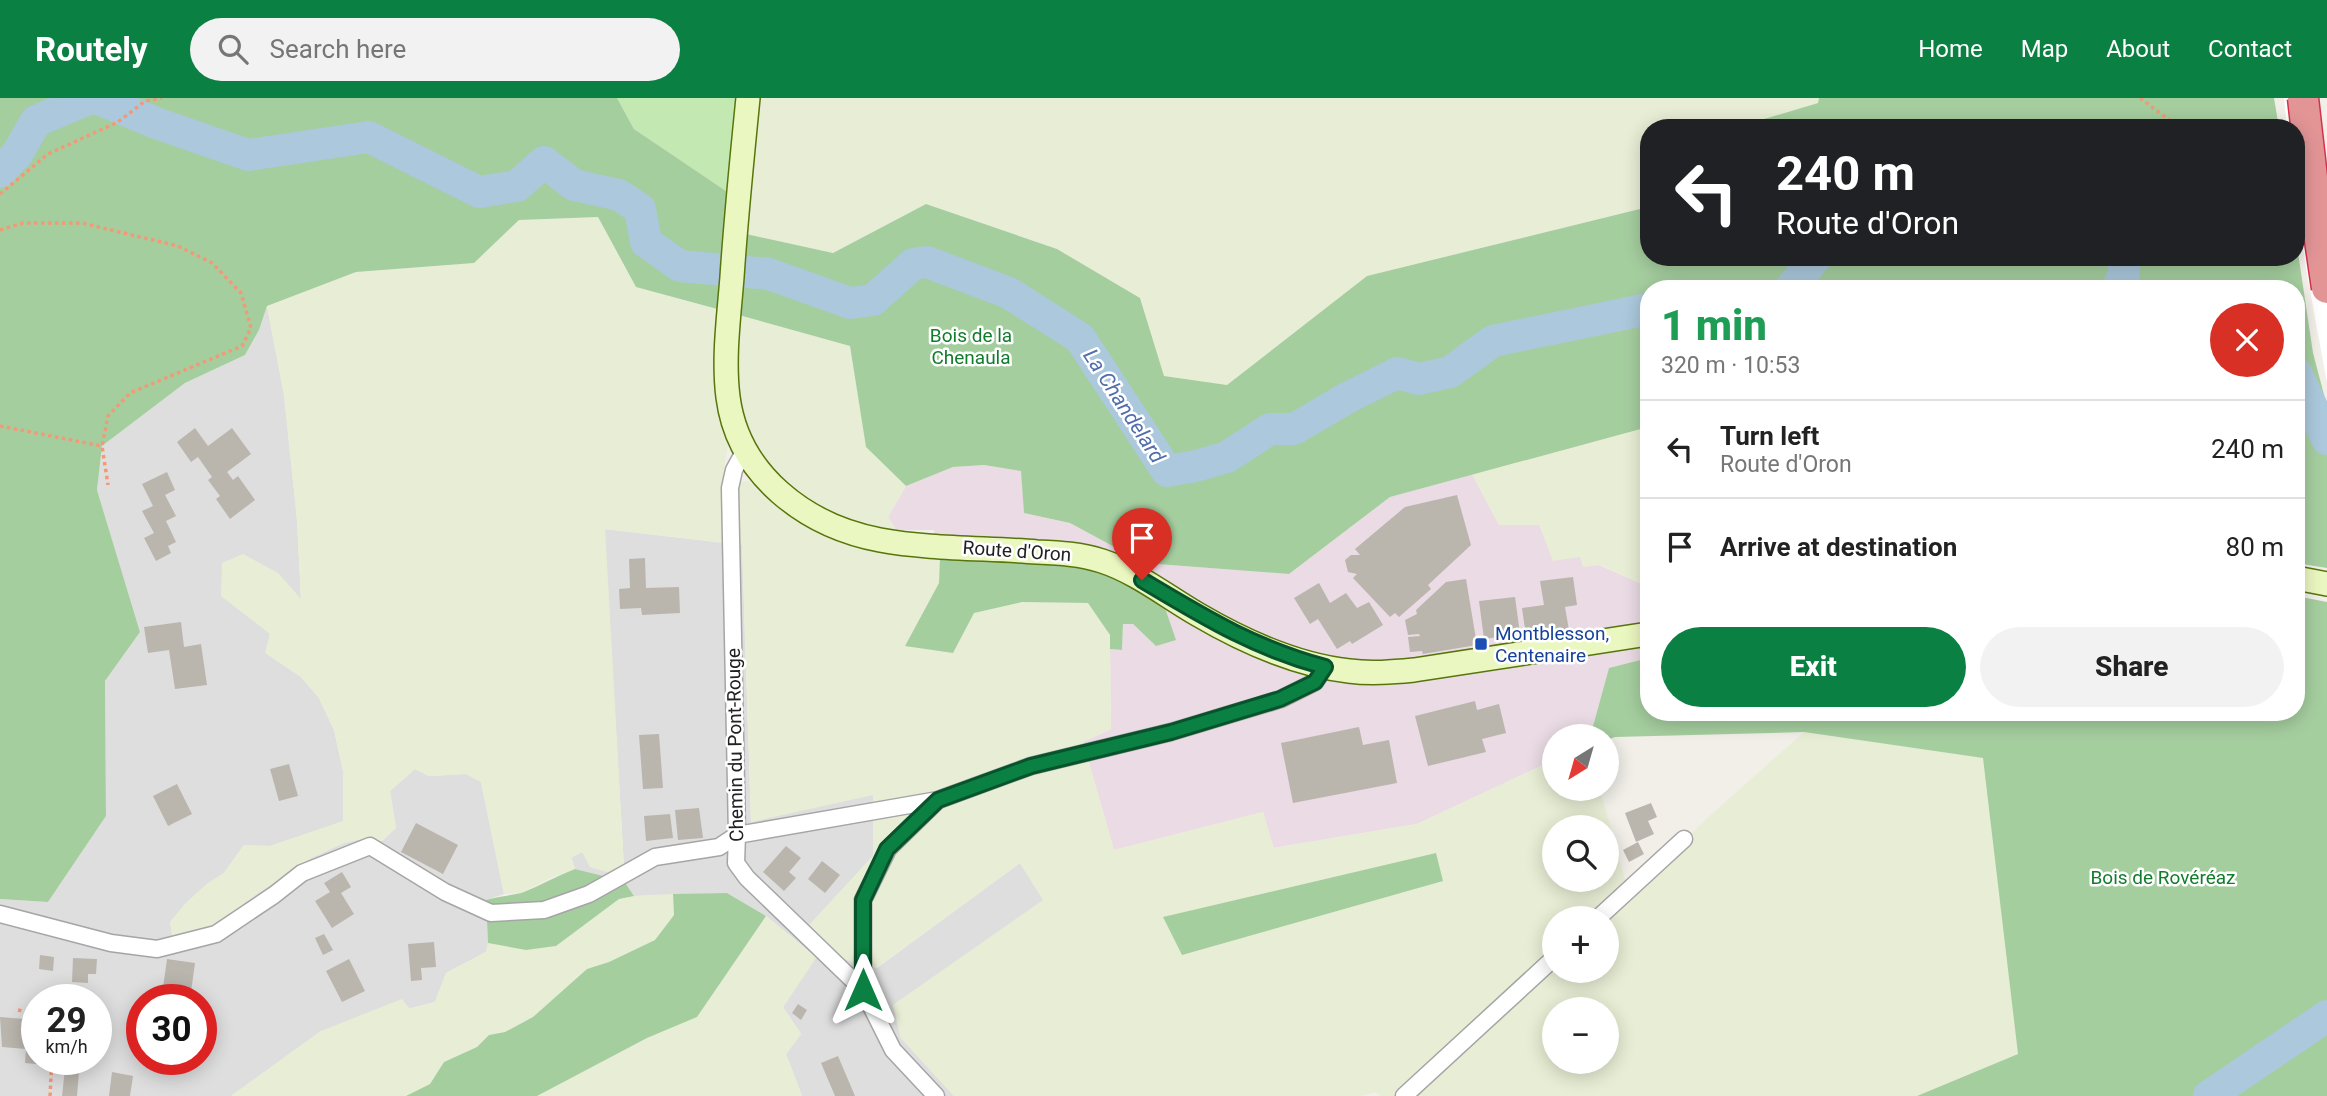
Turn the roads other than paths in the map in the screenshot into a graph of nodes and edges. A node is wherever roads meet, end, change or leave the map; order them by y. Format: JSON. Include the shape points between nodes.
{"nodes":[{"id":1,"x":748,"y":98,"type":"edge"},
{"id":2,"x":2303,"y":98,"type":"edge"},
{"id":3,"x":2327,"y":288,"type":"edge"},
{"id":4,"x":745,"y":450,"type":"junction"},
{"id":5,"x":2305,"y":580,"type":"edge"},
{"id":6,"x":2327,"y":584,"type":"edge"},
{"id":7,"x":1640,"y":635,"type":"edge"},
{"id":8,"x":1325,"y":667,"type":"junction"},
{"id":9,"x":938,"y":800,"type":"junction"},
{"id":10,"x":737,"y":835,"type":"junction"},
{"id":11,"x":1684,"y":839,"type":"dead end"},
{"id":12,"x":1611,"y":906,"type":"edge"},
{"id":13,"x":0,"y":914,"type":"edge"},
{"id":14,"x":1542,"y":969,"type":"edge"},
{"id":15,"x":863,"y":990,"type":"junction"},
{"id":16,"x":936,"y":1096,"type":"edge"},
{"id":17,"x":1404,"y":1096,"type":"edge"}],
"edges":[{"from":1,"to":4,"type":"main road","name":"Route d'Oron","via":[[726,363],[734,425]]},
{"from":2,"to":3,"type":"highway","bridge":true},
{"from":4,"to":8,"type":"main road","name":"Route d'Oron","via":[[782,495],[839,529],[882,540],[1095,559],[1142,580],[1231,633]]},
{"from":4,"to":10,"type":"street","name":"Chemin du Pont-Rouge","via":[[730,488]]},
{"from":5,"to":6,"type":"main road"},
{"from":7,"to":8,"type":"main road","name":"Route d'Oron","via":[[1414,670],[1378,673]]},
{"from":8,"to":9,"type":"street","via":[[1315,682],[1280,699],[1171,732],[1031,766]]},
{"from":9,"to":10,"type":"street"},
{"from":9,"to":15,"type":"street","via":[[887,849],[863,900]]},
{"from":10,"to":13,"type":"street","via":[[719,847],[655,857],[589,894],[544,910],[491,913],[444,892],[370,846],[302,873],[216,934],[157,949],[111,943]]},
{"from":10,"to":15,"type":"street","name":"Chemin du Pont-Rouge","via":[[736,863],[747,878]]},
{"from":11,"to":12,"type":"street"},
{"from":14,"to":17,"type":"street"},
{"from":15,"to":16,"type":"street","via":[[893,1050]]}]}
